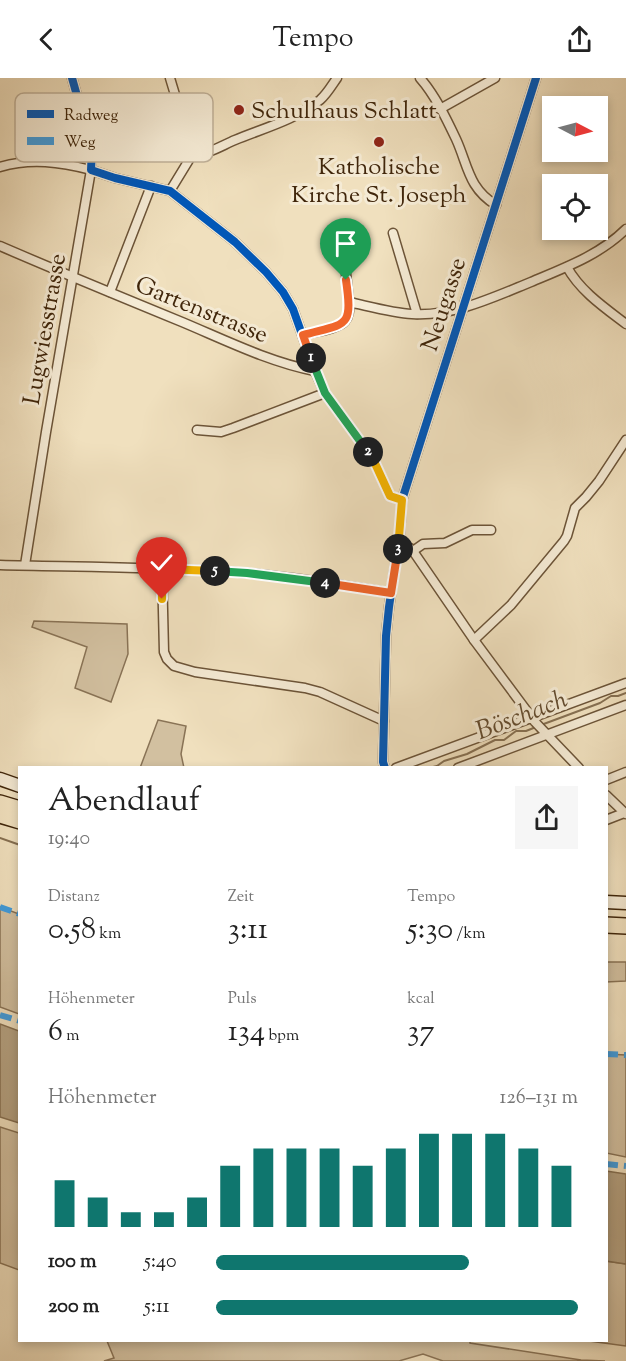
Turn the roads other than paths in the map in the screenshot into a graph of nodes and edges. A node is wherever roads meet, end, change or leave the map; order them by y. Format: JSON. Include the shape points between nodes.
{"nodes":[{"id":1,"x":72,"y":78,"type":"edge"},
{"id":2,"x":170,"y":78,"type":"edge"},
{"id":3,"x":337,"y":78,"type":"edge"},
{"id":4,"x":420,"y":78,"type":"edge"},
{"id":5,"x":495,"y":78,"type":"edge"},
{"id":6,"x":536,"y":78,"type":"edge"},
{"id":7,"x":76,"y":93,"type":"edge"},
{"id":8,"x":174,"y":93,"type":"edge"},
{"id":9,"x":440,"y":109,"type":"junction"},
{"id":10,"x":213,"y":149,"type":"edge"},
{"id":11,"x":25,"y":162,"type":"edge"},
{"id":12,"x":52,"y":162,"type":"edge"},
{"id":13,"x":91,"y":162,"type":"edge"},
{"id":14,"x":188,"y":162,"type":"edge"},
{"id":15,"x":0,"y":167,"type":"edge"},
{"id":16,"x":91,"y":170,"type":"junction"},
{"id":17,"x":151,"y":186,"type":"junction"},
{"id":18,"x":170,"y":191,"type":"junction"},
{"id":19,"x":496,"y":205,"type":"junction"},
{"id":20,"x":626,"y":229,"type":"edge"},
{"id":21,"x":393,"y":233,"type":"dead end"},
{"id":22,"x":342,"y":236,"type":"dead end"},
{"id":23,"x":0,"y":246,"type":"edge"},
{"id":24,"x":567,"y":267,"type":"junction"},
{"id":25,"x":72,"y":277,"type":"junction"},
{"id":26,"x":110,"y":292,"type":"junction"},
{"id":27,"x":349,"y":302,"type":"junction"},
{"id":28,"x":463,"y":308,"type":"junction"},
{"id":29,"x":417,"y":314,"type":"junction"},
{"id":30,"x":626,"y":324,"type":"edge"},
{"id":31,"x":303,"y":335,"type":"junction"},
{"id":32,"x":315,"y":371,"type":"junction"},
{"id":33,"x":325,"y":393,"type":"junction"},
{"id":34,"x":197,"y":430,"type":"dead end"},
{"id":35,"x":626,"y":440,"type":"edge"},
{"id":36,"x":402,"y":500,"type":"junction"},
{"id":37,"x":491,"y":530,"type":"dead end"},
{"id":38,"x":398,"y":545,"type":"junction"},
{"id":39,"x":413,"y":551,"type":"junction"},
{"id":40,"x":0,"y":565,"type":"edge"},
{"id":41,"x":25,"y":565,"type":"junction"},
{"id":42,"x":162,"y":569,"type":"junction"},
{"id":43,"x":391,"y":593,"type":"junction"},
{"id":44,"x":474,"y":640,"type":"junction"},
{"id":45,"x":626,"y":683,"type":"edge"},
{"id":46,"x":626,"y":705,"type":"edge"},
{"id":47,"x":534,"y":720,"type":"junction"},
{"id":48,"x":384,"y":721,"type":"junction"},
{"id":49,"x":546,"y":734,"type":"junction"},
{"id":50,"x":384,"y":766,"type":"edge"},
{"id":51,"x":402,"y":766,"type":"edge"},
{"id":52,"x":463,"y":766,"type":"edge"},
{"id":53,"x":577,"y":766,"type":"edge"},
{"id":54,"x":626,"y":772,"type":"edge"},
{"id":55,"x":0,"y":779,"type":"edge"},
{"id":56,"x":608,"y":779,"type":"edge"},
{"id":57,"x":18,"y":785,"type":"edge"},
{"id":58,"x":608,"y":797,"type":"edge"},
{"id":59,"x":0,"y":803,"type":"edge"},
{"id":60,"x":18,"y":808,"type":"edge"},
{"id":61,"x":625,"y":813,"type":"edge"},
{"id":62,"x":0,"y":814,"type":"edge"},
{"id":63,"x":608,"y":819,"type":"edge"},
{"id":64,"x":18,"y":820,"type":"edge"},
{"id":65,"x":608,"y":902,"type":"edge"},
{"id":66,"x":626,"y":903,"type":"edge"},
{"id":67,"x":608,"y":915,"type":"edge"},
{"id":68,"x":626,"y":916,"type":"edge"},
{"id":69,"x":608,"y":925,"type":"edge"},
{"id":70,"x":626,"y":926,"type":"edge"}],
"edges":[{"from":1,"to":7,"type":"street","name":"Lugwiesstrasse"},
{"from":2,"to":8,"type":"street"},
{"from":3,"to":10,"type":"street","via":[[319,100],[300,113]]},
{"from":4,"to":9,"type":"street"},
{"from":5,"to":9,"type":"street"},
{"from":6,"to":19,"type":"street","name":"Neugasse"},
{"from":9,"to":19,"type":"street","via":[[474,183]]},
{"from":11,"to":15,"type":"street"},
{"from":12,"to":16,"type":"street"},
{"from":13,"to":16,"type":"street","name":"Lugwiesstrasse"},
{"from":14,"to":18,"type":"street"},
{"from":16,"to":17,"type":"street"},
{"from":16,"to":25,"type":"street","name":"Lugwiesstrasse"},
{"from":17,"to":18,"type":"street"},
{"from":17,"to":26,"type":"street","name":"Gartenstrasse"},
{"from":18,"to":31,"type":"street","via":[[266,272],[293,309]]},
{"from":19,"to":28,"type":"street","name":"Neugasse"},
{"from":20,"to":24,"type":"street","via":[[599,250]]},
{"from":21,"to":29,"type":"street"},
{"from":22,"to":27,"type":"street"},
{"from":23,"to":25,"type":"street","name":"Gartenstrasse"},
{"from":24,"to":28,"type":"street"},
{"from":24,"to":30,"type":"street","via":[[580,287]]},
{"from":25,"to":26,"type":"street","name":"Gartenstrasse"},
{"from":25,"to":41,"type":"street","name":"Lugwiesstrasse"},
{"from":26,"to":32,"type":"street","name":"Gartenstrasse","via":[[258,354]]},
{"from":27,"to":29,"type":"street"},
{"from":27,"to":31,"type":"street","via":[[349,313],[339,326]]},
{"from":28,"to":29,"type":"street"},
{"from":28,"to":36,"type":"street","name":"Neugasse"},
{"from":31,"to":32,"type":"street"},
{"from":32,"to":33,"type":"street"},
{"from":33,"to":34,"type":"street","via":[[220,432]]},
{"from":33,"to":36,"type":"street","via":[[373,459],[390,496]]},
{"from":35,"to":44,"type":"street","via":[[575,508],[564,541],[511,605]]},
{"from":36,"to":38,"type":"street","name":"Neugasse"},
{"from":37,"to":39,"type":"street","via":[[472,530],[445,543],[423,544]]},
{"from":38,"to":39,"type":"street"},
{"from":38,"to":43,"type":"street","name":"Neugasse"},
{"from":39,"to":44,"type":"street"},
{"from":40,"to":41,"type":"street"},
{"from":41,"to":42,"type":"street"},
{"from":42,"to":43,"type":"street","via":[[247,573]]},
{"from":42,"to":48,"type":"street","via":[[164,652],[174,666],[305,688]]},
{"from":43,"to":48,"type":"street","name":"Neugasse"},
{"from":44,"to":47,"type":"street"},
{"from":45,"to":47,"type":"street"},
{"from":46,"to":49,"type":"street"},
{"from":47,"to":49,"type":"street"},
{"from":47,"to":51,"type":"street"},
{"from":48,"to":50,"type":"street","name":"Neugasse"},
{"from":49,"to":52,"type":"street"},
{"from":49,"to":53,"type":"street"},
{"from":54,"to":56,"type":"street"},
{"from":55,"to":57,"type":"street"},
{"from":58,"to":61,"type":"street"},
{"from":59,"to":60,"type":"highway"},
{"from":61,"to":63,"type":"street"},
{"from":62,"to":64,"type":"highway"},
{"from":65,"to":66,"type":"street"},
{"from":67,"to":68,"type":"highway"},
{"from":69,"to":70,"type":"highway"}]}
